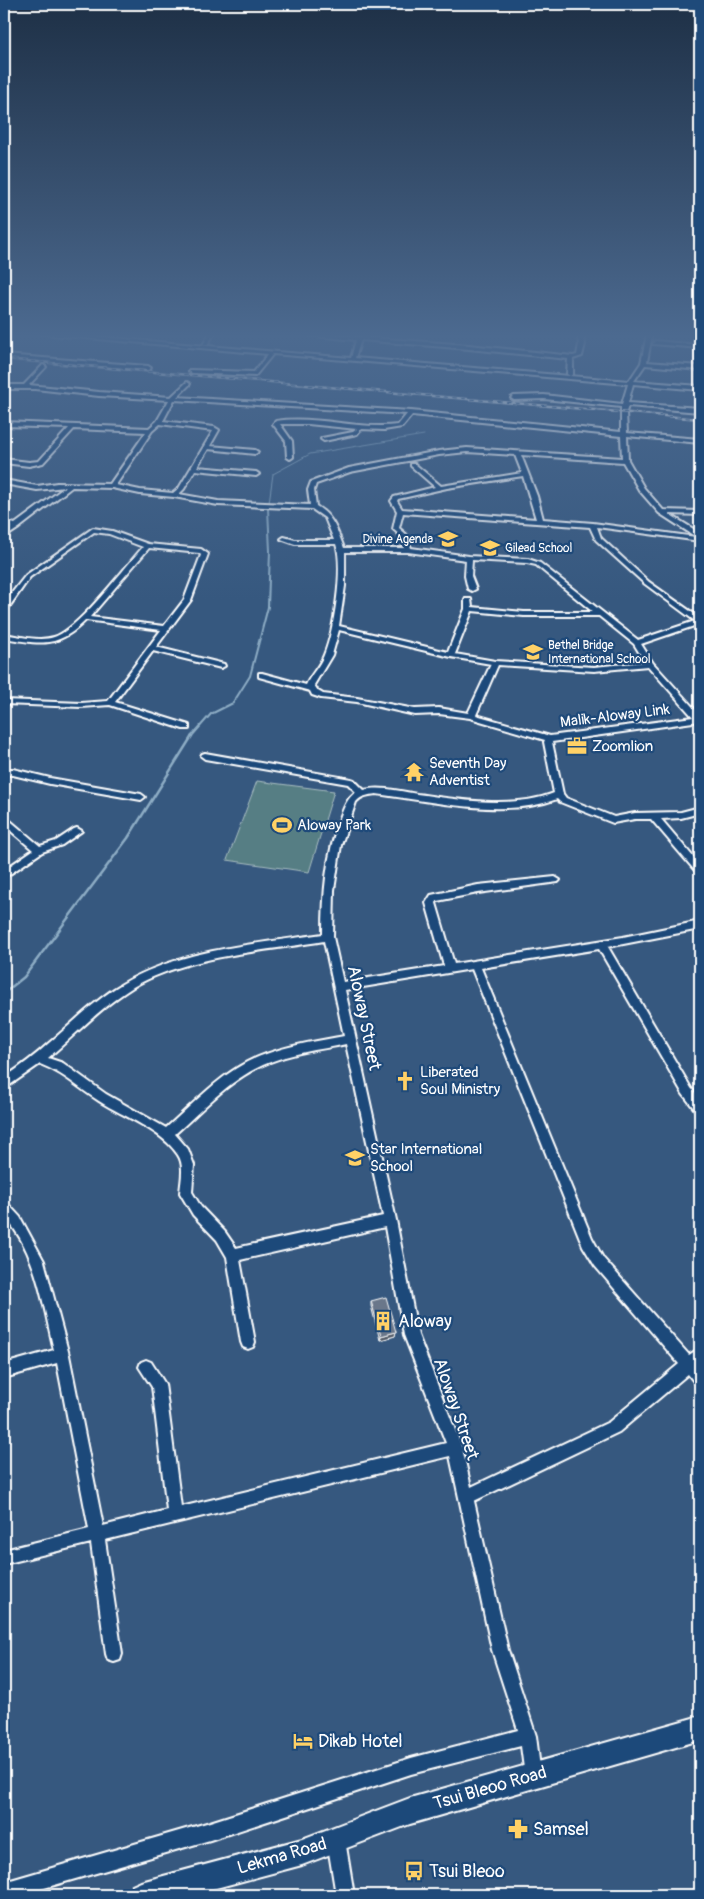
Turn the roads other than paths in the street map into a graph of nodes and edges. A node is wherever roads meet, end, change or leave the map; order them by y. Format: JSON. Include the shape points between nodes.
{"nodes":[{"id":1,"x":159,"y":422,"type":"edge"},
{"id":2,"x":165,"y":423,"type":"edge"},
{"id":3,"x":296,"y":423,"type":"edge"},
{"id":4,"x":330,"y":423,"type":"edge"},
{"id":5,"x":403,"y":423,"type":"edge"},
{"id":6,"x":501,"y":423,"type":"edge"},
{"id":7,"x":623,"y":423,"type":"edge"},
{"id":8,"x":4,"y":424,"type":"edge"},
{"id":9,"x":72,"y":428,"type":"junction"},
{"id":10,"x":360,"y":429,"type":"junction"},
{"id":11,"x":134,"y":430,"type":"junction"},
{"id":12,"x":150,"y":430,"type":"junction"},
{"id":13,"x":624,"y":434,"type":"junction"},
{"id":14,"x":146,"y":437,"type":"junction"},
{"id":15,"x":324,"y":440,"type":"dead end"},
{"id":16,"x":700,"y":441,"type":"edge"},
{"id":17,"x":206,"y":447,"type":"junction"},
{"id":18,"x":255,"y":452,"type":"dead end"},
{"id":19,"x":518,"y":454,"type":"junction"},
{"id":20,"x":290,"y":457,"type":"dead end"},
{"id":21,"x":625,"y":460,"type":"junction"},
{"id":22,"x":4,"y":461,"type":"edge"},
{"id":23,"x":413,"y":465,"type":"dead end"},
{"id":24,"x":194,"y":468,"type":"junction"},
{"id":25,"x":256,"y":474,"type":"dead end"},
{"id":26,"x":525,"y":474,"type":"junction"},
{"id":27,"x":4,"y":482,"type":"edge"},
{"id":28,"x":25,"y":485,"type":"junction"},
{"id":29,"x":70,"y":486,"type":"junction"},
{"id":30,"x":112,"y":486,"type":"junction"},
{"id":31,"x":4,"y":487,"type":"edge"},
{"id":32,"x":439,"y":487,"type":"junction"},
{"id":33,"x":174,"y":494,"type":"junction"},
{"id":34,"x":313,"y":507,"type":"junction"},
{"id":35,"x":400,"y":511,"type":"junction"},
{"id":36,"x":661,"y":512,"type":"junction"},
{"id":37,"x":700,"y":513,"type":"edge"},
{"id":38,"x":4,"y":522,"type":"edge"},
{"id":39,"x":540,"y":522,"type":"junction"},
{"id":40,"x":593,"y":525,"type":"junction"},
{"id":41,"x":18,"y":527,"type":"junction"},
{"id":42,"x":4,"y":536,"type":"edge"},
{"id":43,"x":700,"y":538,"type":"edge"},
{"id":44,"x":284,"y":539,"type":"dead end"},
{"id":45,"x":337,"y":542,"type":"junction"},
{"id":46,"x":147,"y":546,"type":"junction"},
{"id":47,"x":341,"y":550,"type":"junction"},
{"id":48,"x":408,"y":550,"type":"junction"},
{"id":49,"x":469,"y":558,"type":"junction"},
{"id":50,"x":472,"y":589,"type":"dead end"},
{"id":51,"x":4,"y":608,"type":"edge"},
{"id":52,"x":599,"y":614,"type":"junction"},
{"id":53,"x":84,"y":618,"type":"junction"},
{"id":54,"x":700,"y":621,"type":"edge"},
{"id":55,"x":336,"y":627,"type":"junction"},
{"id":56,"x":166,"y":628,"type":"junction"},
{"id":57,"x":4,"y":636,"type":"edge"},
{"id":58,"x":637,"y":643,"type":"junction"},
{"id":59,"x":151,"y":648,"type":"junction"},
{"id":60,"x":451,"y":655,"type":"junction"},
{"id":61,"x":495,"y":663,"type":"junction"},
{"id":62,"x":650,"y":664,"type":"junction"},
{"id":63,"x":221,"y":666,"type":"dead end"},
{"id":64,"x":262,"y":675,"type":"dead end"},
{"id":65,"x":312,"y":689,"type":"junction"},
{"id":66,"x":4,"y":702,"type":"edge"},
{"id":67,"x":110,"y":703,"type":"junction"},
{"id":68,"x":471,"y":716,"type":"junction"},
{"id":69,"x":699,"y":719,"type":"edge"},
{"id":70,"x":186,"y":727,"type":"dead end"},
{"id":71,"x":550,"y":739,"type":"junction"},
{"id":72,"x":206,"y":756,"type":"dead end"},
{"id":73,"x":4,"y":772,"type":"edge"},
{"id":74,"x":362,"y":793,"type":"junction"},
{"id":75,"x":559,"y":794,"type":"junction"},
{"id":76,"x":142,"y":797,"type":"dead end"},
{"id":77,"x":700,"y":810,"type":"edge"},
{"id":78,"x":654,"y":816,"type":"junction"},
{"id":79,"x":4,"y":820,"type":"edge"},
{"id":80,"x":77,"y":831,"type":"dead end"},
{"id":81,"x":39,"y":850,"type":"junction"},
{"id":82,"x":700,"y":871,"type":"edge"},
{"id":83,"x":4,"y":875,"type":"edge"},
{"id":84,"x":555,"y":880,"type":"dead end"},
{"id":85,"x":700,"y":925,"type":"edge"},
{"id":86,"x":328,"y":937,"type":"junction"},
{"id":87,"x":600,"y":944,"type":"junction"},
{"id":88,"x":475,"y":965,"type":"junction"},
{"id":89,"x":450,"y":969,"type":"junction"},
{"id":90,"x":339,"y":987,"type":"junction"},
{"id":91,"x":350,"y":1039,"type":"junction"},
{"id":92,"x":39,"y":1059,"type":"junction"},
{"id":93,"x":4,"y":1084,"type":"edge"},
{"id":94,"x":700,"y":1106,"type":"edge"},
{"id":95,"x":167,"y":1134,"type":"junction"},
{"id":96,"x":4,"y":1208,"type":"edge"},
{"id":97,"x":390,"y":1220,"type":"junction"},
{"id":98,"x":233,"y":1255,"type":"junction"},
{"id":99,"x":248,"y":1342,"type":"dead end"},
{"id":100,"x":62,"y":1355,"type":"junction"},
{"id":101,"x":700,"y":1355,"type":"edge"},
{"id":102,"x":689,"y":1365,"type":"junction"},
{"id":103,"x":146,"y":1367,"type":"dead end"},
{"id":104,"x":4,"y":1370,"type":"edge"},
{"id":105,"x":700,"y":1378,"type":"edge"},
{"id":106,"x":455,"y":1448,"type":"junction"},
{"id":107,"x":466,"y":1497,"type":"junction"},
{"id":108,"x":175,"y":1515,"type":"junction"},
{"id":109,"x":97,"y":1533,"type":"junction"},
{"id":110,"x":4,"y":1557,"type":"edge"},
{"id":111,"x":114,"y":1654,"type":"dead end"},
{"id":112,"x":700,"y":1728,"type":"edge"},
{"id":113,"x":528,"y":1736,"type":"junction"},
{"id":114,"x":533,"y":1776,"type":"junction"},
{"id":115,"x":336,"y":1840,"type":"junction"},
{"id":116,"x":4,"y":1891,"type":"edge"},
{"id":117,"x":141,"y":1895,"type":"edge"},
{"id":118,"x":346,"y":1895,"type":"edge"}],
"edges":[{"from":1,"to":12,"type":"street"},
{"from":2,"to":17,"type":"street","via":[[215,428]]},
{"from":3,"to":20,"type":"street","via":[[276,424],[289,443]]},
{"from":4,"to":10,"type":"street"},
{"from":5,"to":10,"type":"street","via":[[400,426]]},
{"from":6,"to":13,"type":"street"},
{"from":7,"to":13,"type":"street"},
{"from":8,"to":9,"type":"street"},
{"from":9,"to":11,"type":"street"},
{"from":9,"to":22,"type":"street","via":[[40,462]]},
{"from":10,"to":15,"type":"street"},
{"from":11,"to":12,"type":"street"},
{"from":11,"to":14,"type":"street"},
{"from":12,"to":14,"type":"street"},
{"from":13,"to":16,"type":"street"},
{"from":13,"to":21,"type":"street"},
{"from":14,"to":30,"type":"street"},
{"from":17,"to":18,"type":"street"},
{"from":17,"to":24,"type":"street"},
{"from":19,"to":21,"type":"street"},
{"from":19,"to":26,"type":"street"},
{"from":19,"to":34,"type":"street","via":[[467,450],[348,470],[313,483]]},
{"from":21,"to":36,"type":"street","via":[[640,489]]},
{"from":23,"to":32,"type":"street"},
{"from":24,"to":25,"type":"street"},
{"from":24,"to":33,"type":"street","via":[[182,489]]},
{"from":26,"to":32,"type":"street"},
{"from":26,"to":39,"type":"street","via":[[537,503]]},
{"from":27,"to":28,"type":"street"},
{"from":28,"to":29,"type":"street","via":[[37,488]]},
{"from":28,"to":31,"type":"street"},
{"from":29,"to":30,"type":"street"},
{"from":29,"to":41,"type":"street"},
{"from":30,"to":33,"type":"street"},
{"from":32,"to":35,"type":"street","via":[[396,498],[394,502]]},
{"from":33,"to":34,"type":"street","via":[[209,502]]},
{"from":34,"to":45,"type":"street","via":[[328,518]]},
{"from":35,"to":39,"type":"street"},
{"from":35,"to":48,"type":"street","via":[[396,529],[404,535]]},
{"from":36,"to":37,"type":"street"},
{"from":36,"to":43,"type":"street"},
{"from":38,"to":41,"type":"street"},
{"from":39,"to":40,"type":"street"},
{"from":40,"to":43,"type":"street"},
{"from":40,"to":54,"type":"street","via":[[598,539],[647,583]]},
{"from":41,"to":42,"type":"street"},
{"from":44,"to":45,"type":"street"},
{"from":45,"to":47,"type":"street"},
{"from":46,"to":51,"type":"street","via":[[110,532],[93,530],[28,576]]},
{"from":46,"to":53,"type":"street"},
{"from":46,"to":56,"type":"street","via":[[205,554],[187,600]]},
{"from":47,"to":48,"type":"street"},
{"from":47,"to":55,"type":"street"},
{"from":48,"to":49,"type":"street"},
{"from":49,"to":50,"type":"street","via":[[468,576]]},
{"from":49,"to":52,"type":"street","via":[[538,564]]},
{"from":52,"to":58,"type":"street"},
{"from":52,"to":60,"type":"street","via":[[524,614],[468,605]]},
{"from":53,"to":56,"type":"street"},
{"from":53,"to":57,"type":"street","via":[[57,639]]},
{"from":54,"to":58,"type":"street"},
{"from":55,"to":60,"type":"street"},
{"from":55,"to":65,"type":"street","via":[[327,658],[313,676]]},
{"from":56,"to":59,"type":"street"},
{"from":58,"to":62,"type":"street"},
{"from":59,"to":63,"type":"street"},
{"from":59,"to":67,"type":"street"},
{"from":60,"to":61,"type":"street"},
{"from":61,"to":62,"type":"street","via":[[594,669]]},
{"from":61,"to":68,"type":"street"},
{"from":62,"to":69,"type":"street"},
{"from":64,"to":65,"type":"street"},
{"from":65,"to":68,"type":"street","via":[[321,696],[416,712],[439,711]]},
{"from":66,"to":67,"type":"street"},
{"from":67,"to":70,"type":"street"},
{"from":68,"to":71,"type":"street"},
{"from":69,"to":71,"type":"street","name":"Malik-Aloway Link"},
{"from":71,"to":75,"type":"street","name":"Malik-Aloway Link"},
{"from":72,"to":74,"type":"street","via":[[351,782]]},
{"from":73,"to":76,"type":"street"},
{"from":74,"to":75,"type":"street","via":[[376,791],[497,804],[537,802]]},
{"from":74,"to":86,"type":"street","name":"Aloway Street","via":[[353,798],[333,856]]},
{"from":75,"to":78,"type":"street","via":[[563,800],[613,820]]},
{"from":77,"to":78,"type":"street","via":[[682,815]]},
{"from":78,"to":82,"type":"street"},
{"from":79,"to":81,"type":"street"},
{"from":80,"to":81,"type":"street","via":[[59,843]]},
{"from":81,"to":83,"type":"street"},
{"from":84,"to":89,"type":"street","via":[[434,898],[431,903]]},
{"from":85,"to":87,"type":"street"},
{"from":86,"to":90,"type":"street","name":"Aloway Street"},
{"from":86,"to":92,"type":"street","via":[[240,951],[145,976],[112,996]]},
{"from":87,"to":88,"type":"street"},
{"from":87,"to":94,"type":"street","via":[[687,1091]]},
{"from":88,"to":89,"type":"street"},
{"from":88,"to":102,"type":"street","via":[[586,1242],[599,1262]]},
{"from":89,"to":90,"type":"street"},
{"from":90,"to":91,"type":"street","name":"Aloway Street"},
{"from":91,"to":95,"type":"street","via":[[252,1065],[223,1085]]},
{"from":91,"to":97,"type":"street","name":"Aloway Street"},
{"from":92,"to":93,"type":"street"},
{"from":92,"to":95,"type":"street","via":[[59,1066],[102,1097]]},
{"from":95,"to":98,"type":"street","via":[[184,1153],[188,1165],[186,1193]]},
{"from":96,"to":100,"type":"street","via":[[16,1221],[38,1261]]},
{"from":97,"to":98,"type":"street"},
{"from":97,"to":106,"type":"street","name":"Aloway Street","via":[[411,1335]]},
{"from":98,"to":99,"type":"street"},
{"from":100,"to":104,"type":"street"},
{"from":100,"to":109,"type":"street"},
{"from":101,"to":102,"type":"street"},
{"from":102,"to":105,"type":"street"},
{"from":102,"to":107,"type":"street","via":[[614,1426]]},
{"from":103,"to":108,"type":"street","via":[[158,1384],[160,1394]]},
{"from":106,"to":107,"type":"street","name":"Aloway Street"},
{"from":106,"to":108,"type":"street"},
{"from":107,"to":113,"type":"street","name":"Aloway Street","via":[[500,1650]]},
{"from":108,"to":109,"type":"street"},
{"from":109,"to":110,"type":"street"},
{"from":109,"to":111,"type":"street"},
{"from":112,"to":114,"type":"street","name":"Tsui Bleoo Road"},
{"from":113,"to":114,"type":"street","name":"Aloway Street"},
{"from":113,"to":116,"type":"street","via":[[411,1766]]},
{"from":114,"to":115,"type":"street","name":"Tsui Bleoo Road","via":[[410,1811]]},
{"from":115,"to":117,"type":"street","name":"Lekma Road"},
{"from":115,"to":118,"type":"street"}]}
